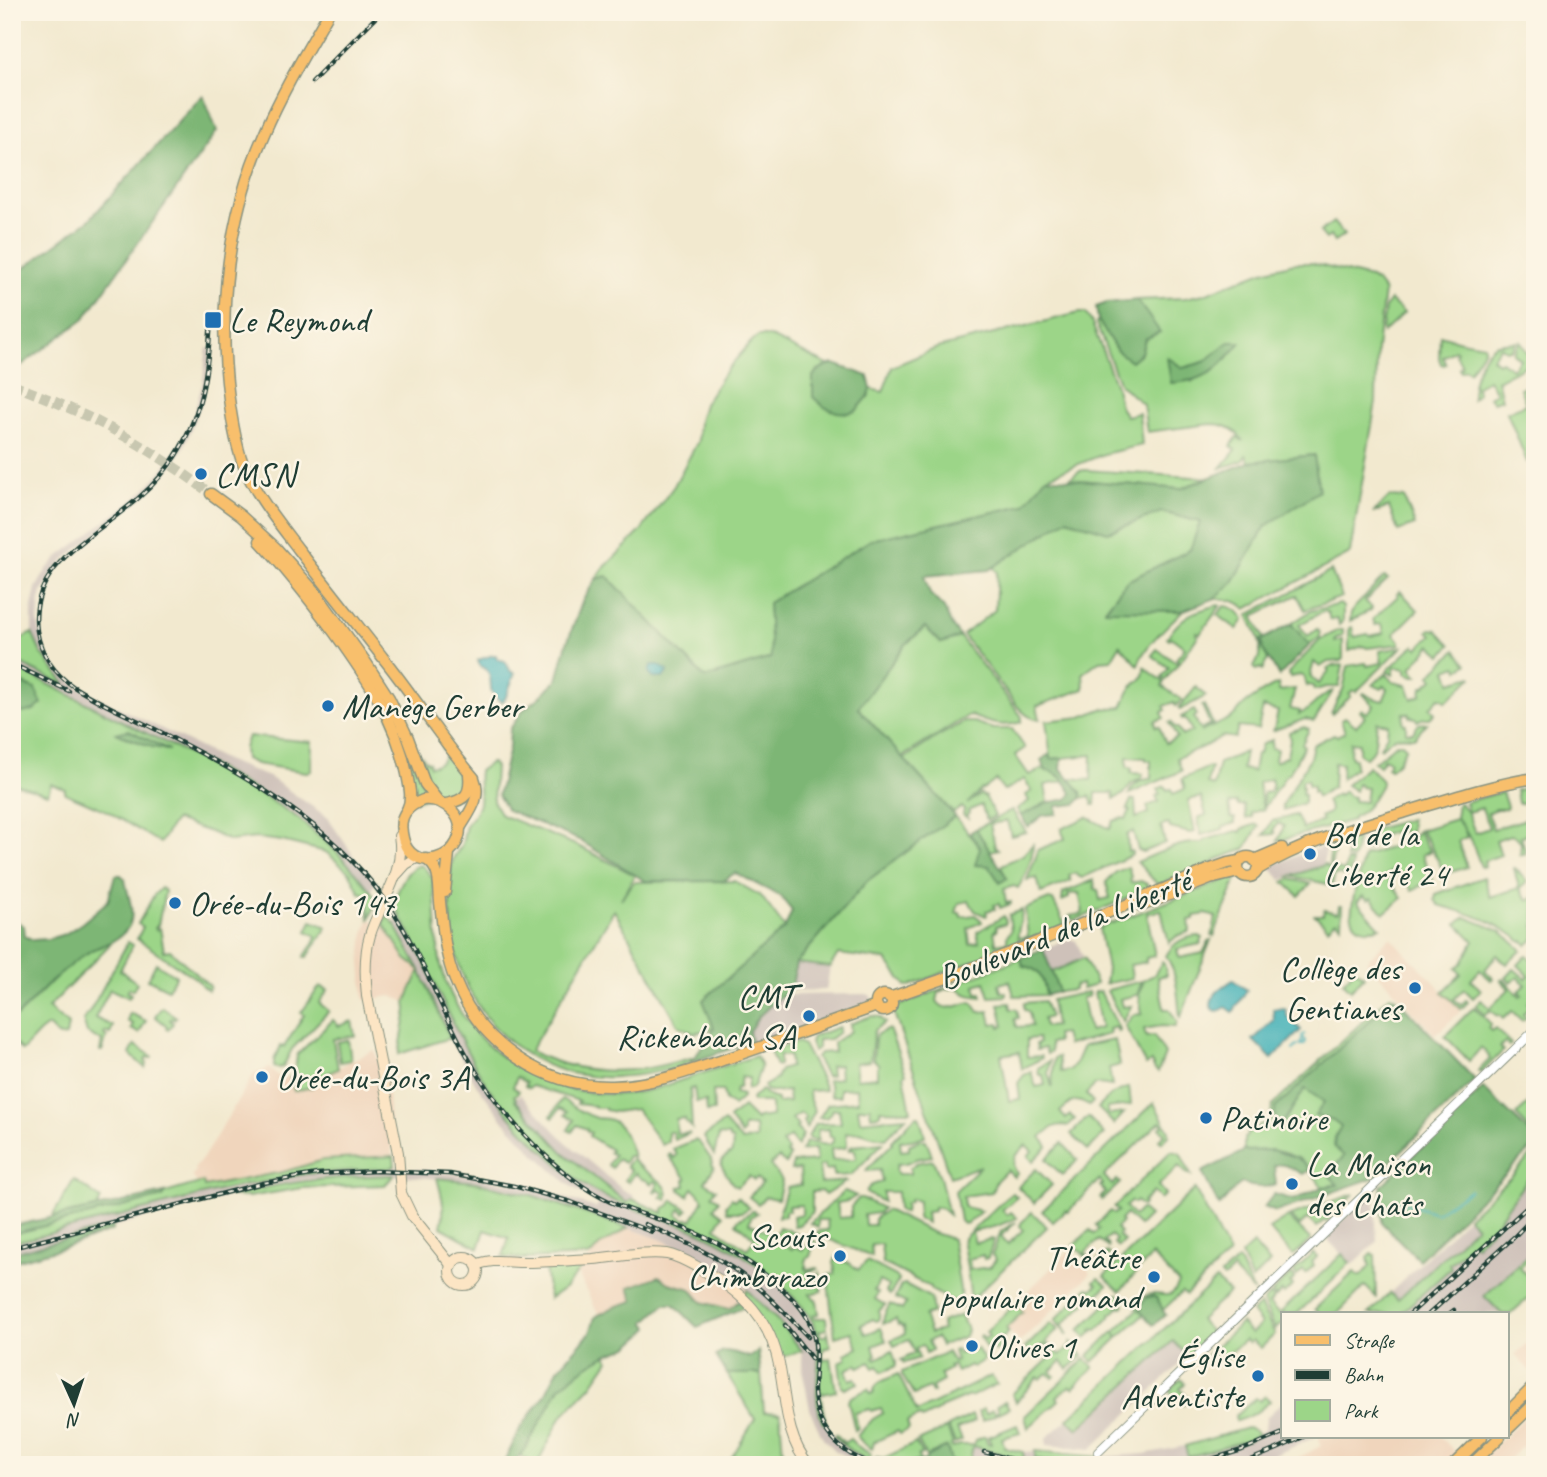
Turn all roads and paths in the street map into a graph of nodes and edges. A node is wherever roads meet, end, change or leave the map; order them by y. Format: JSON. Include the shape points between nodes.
{"nodes":[{"id":1,"x":329,"y":12,"type":"edge"},
{"id":2,"x":468,"y":771,"type":"junction"},
{"id":3,"x":1535,"y":778,"type":"edge"},
{"id":4,"x":442,"y":802,"type":"junction"},
{"id":5,"x":407,"y":810,"type":"junction"},
{"id":6,"x":401,"y":822,"type":"junction"},
{"id":7,"x":460,"y":828,"type":"junction"},
{"id":8,"x":449,"y":853,"type":"junction"},
{"id":9,"x":422,"y":858,"type":"junction"},
{"id":10,"x":1255,"y":865,"type":"junction"},
{"id":11,"x":1240,"y":867,"type":"junction"},
{"id":12,"x":395,"y":877,"type":"junction"},
{"id":13,"x":442,"y":918,"type":"junction"},
{"id":14,"x":1535,"y":1030,"type":"edge"},
{"id":15,"x":476,"y":1265,"type":"junction"},
{"id":16,"x":452,"y":1266,"type":"junction"},
{"id":17,"x":1535,"y":1385,"type":"edge"},
{"id":18,"x":1535,"y":1403,"type":"edge"},
{"id":19,"x":1508,"y":1412,"type":"edge"},
{"id":20,"x":1508,"y":1429,"type":"edge"},
{"id":21,"x":1481,"y":1438,"type":"edge"},
{"id":22,"x":1499,"y":1438,"type":"edge"},
{"id":23,"x":1098,"y":1452,"type":"dead end"},
{"id":24,"x":808,"y":1465,"type":"edge"},
{"id":25,"x":1453,"y":1465,"type":"edge"},
{"id":26,"x":1471,"y":1465,"type":"edge"}],
"edges":[{"from":1,"to":2,"type":"main road","via":[[263,135],[239,208],[224,321],[233,428],[243,463],[271,513]]},
{"from":2,"to":4,"type":"main road","via":[[467,794],[460,801]]},
{"from":2,"to":7,"type":"main road","via":[[476,785],[476,799]]},
{"from":3,"to":10,"type":"main road","via":[[1484,788],[1303,841]]},
{"from":4,"to":5,"type":"main road","via":[[423,800]]},
{"from":4,"to":5,"type":"main road","via":[[425,785],[389,698],[316,593],[276,548],[212,494],[291,576],[372,687],[400,747],[410,791]]},
{"from":4,"to":7,"type":"main road","via":[[455,813]]},
{"from":5,"to":6,"type":"main road"},
{"from":6,"to":9,"type":"main road","via":[[405,844],[411,854]]},
{"from":6,"to":12,"type":"main road"},
{"from":7,"to":8,"type":"main road"},
{"from":8,"to":9,"type":"main road","via":[[437,859]]},
{"from":8,"to":13,"type":"main road"},
{"from":9,"to":12,"type":"main road","via":[[406,864]]},
{"from":9,"to":13,"type":"main road","via":[[437,873]]},
{"from":10,"to":11,"type":"main road","via":[[1247,858]]},
{"from":10,"to":11,"type":"main road","via":[[1250,876],[1244,876]]},
{"from":11,"to":13,"type":"main road","name":"Boulevard de la Liberté","via":[[1228,863],[1208,870],[901,999],[879,998],[877,1006],[669,1077],[612,1086],[572,1082],[547,1073],[501,1045],[464,999],[452,972]]},
{"from":12,"to":16,"type":"main road","via":[[368,943],[367,996],[398,1153],[401,1193],[412,1216]]},
{"from":14,"to":23,"type":"street"},
{"from":15,"to":16,"type":"main road","via":[[462,1257]]},
{"from":15,"to":16,"type":"main road","via":[[477,1276],[465,1284],[454,1280]]},
{"from":15,"to":24,"type":"main road","via":[[663,1254],[708,1273],[738,1293],[768,1331],[794,1441]]},
{"from":17,"to":19,"type":"main road"},
{"from":18,"to":20,"type":"main road"},
{"from":21,"to":25,"type":"main road"},
{"from":22,"to":26,"type":"main road"}]}
